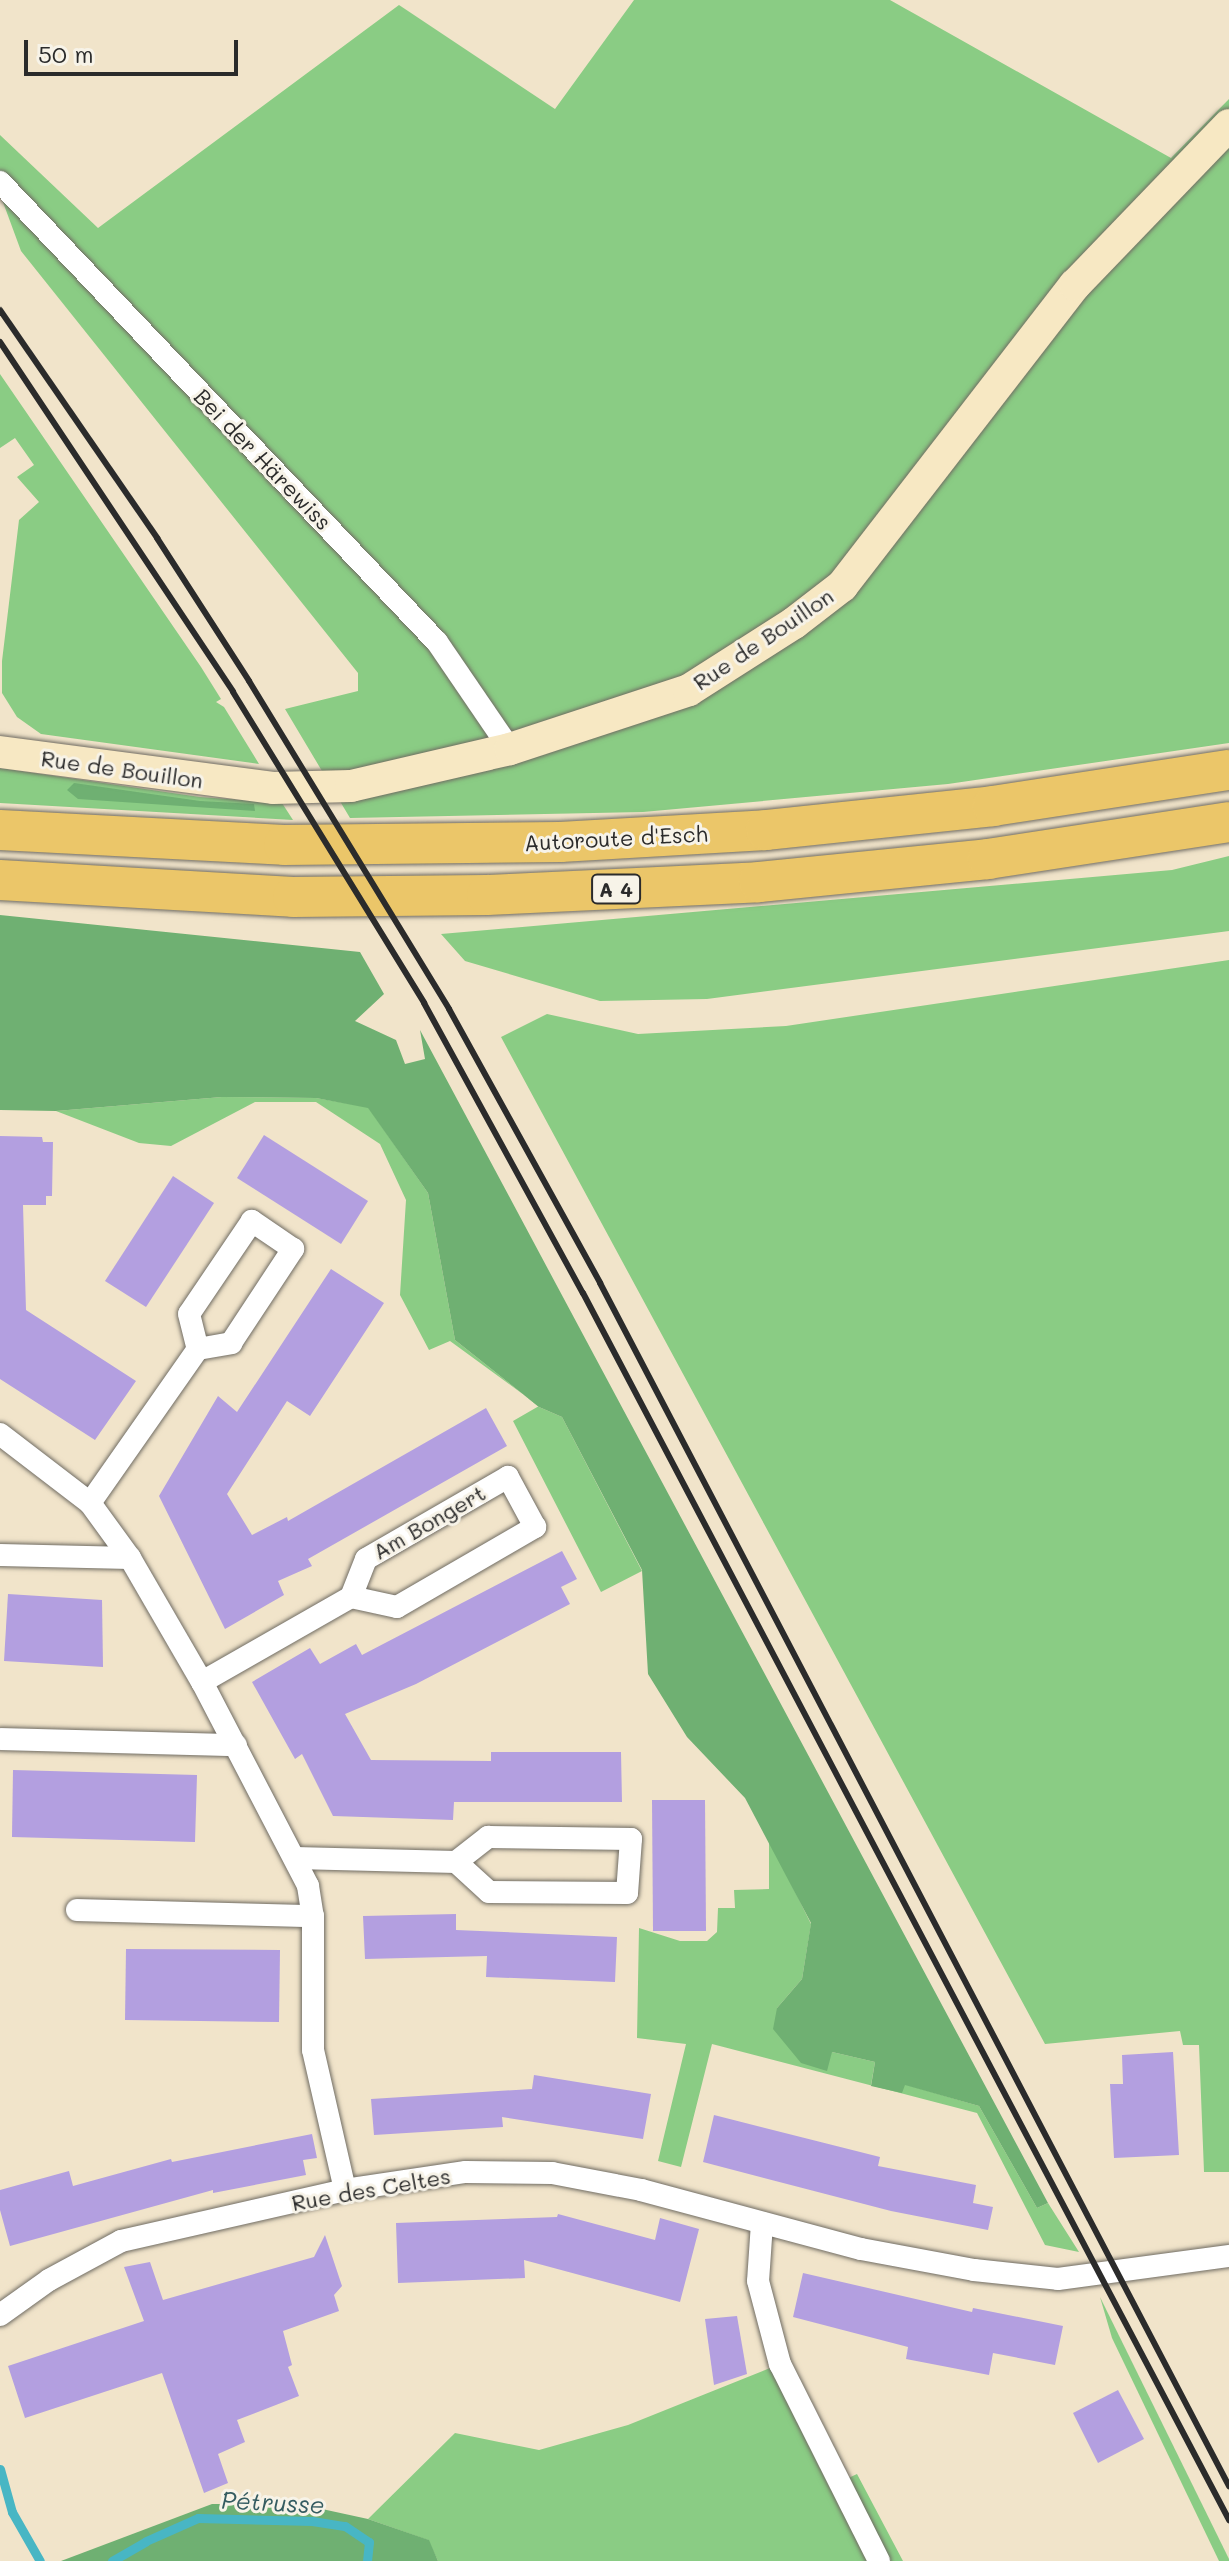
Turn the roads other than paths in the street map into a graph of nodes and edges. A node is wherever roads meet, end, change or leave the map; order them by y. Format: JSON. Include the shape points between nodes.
{"nodes":[{"id":1,"x":1229,"y":125,"type":"edge"},
{"id":2,"x":0,"y":182,"type":"edge"},
{"id":3,"x":510,"y":749,"type":"junction"},
{"id":4,"x":0,"y":752,"type":"edge"},
{"id":5,"x":1229,"y":770,"type":"edge"},
{"id":6,"x":1229,"y":822,"type":"edge"},
{"id":7,"x":0,"y":830,"type":"edge"},
{"id":8,"x":0,"y":880,"type":"edge"},
{"id":9,"x":198,"y":1349,"type":"junction"},
{"id":10,"x":0,"y":1434,"type":"edge"},
{"id":11,"x":90,"y":1503,"type":"junction"},
{"id":12,"x":0,"y":1555,"type":"edge"},
{"id":13,"x":130,"y":1558,"type":"junction"},
{"id":14,"x":351,"y":1597,"type":"junction"},
{"id":15,"x":202,"y":1682,"type":"junction"},
{"id":16,"x":1,"y":1739,"type":"edge"},
{"id":17,"x":236,"y":1745,"type":"junction"},
{"id":18,"x":295,"y":1858,"type":"junction"},
{"id":19,"x":456,"y":1862,"type":"junction"},
{"id":20,"x":77,"y":1910,"type":"dead end"},
{"id":21,"x":313,"y":1916,"type":"junction"},
{"id":22,"x":345,"y":2190,"type":"junction"},
{"id":23,"x":762,"y":2223,"type":"junction"},
{"id":24,"x":1229,"y":2256,"type":"edge"},
{"id":25,"x":0,"y":2315,"type":"edge"},
{"id":26,"x":879,"y":2561,"type":"edge"}],
"edges":[{"from":1,"to":3,"type":"street","name":"Rue de Bouillon","via":[[1075,285],[842,586],[689,690]]},
{"from":2,"to":3,"type":"street","name":"Bei der Härewiss","via":[[437,642]]},
{"from":3,"to":4,"type":"street","name":"Rue de Bouillon","via":[[351,786],[273,788]]},
{"from":5,"to":7,"type":"highway","name":"Autoroute d'Esch","number":"A 4","via":[[993,806],[826,824],[560,842],[284,845]]},
{"from":6,"to":8,"type":"highway","number":"A 4","via":[[988,859],[699,885],[293,897]]},
{"from":9,"to":9,"type":"street","via":[[231,1343],[293,1249],[252,1221],[189,1314]]},
{"from":9,"to":11,"type":"street"},
{"from":10,"to":11,"type":"street"},
{"from":11,"to":13,"type":"street"},
{"from":12,"to":13,"type":"street"},
{"from":13,"to":15,"type":"street"},
{"from":14,"to":14,"type":"street","name":"Am Bongert","via":[[397,1607],[535,1527],[508,1477],[366,1559]]},
{"from":14,"to":15,"type":"street"},
{"from":15,"to":17,"type":"street"},
{"from":16,"to":17,"type":"street"},
{"from":17,"to":18,"type":"street"},
{"from":18,"to":19,"type":"street"},
{"from":18,"to":21,"type":"street","via":[[308,1886]]},
{"from":19,"to":19,"type":"street","via":[[488,1837],[631,1839],[627,1893],[489,1892]]},
{"from":20,"to":21,"type":"street"},
{"from":21,"to":22,"type":"street","via":[[313,2050]]},
{"from":22,"to":23,"type":"street","name":"Rue des Celtes","via":[[466,2172],[552,2173],[641,2190]]},
{"from":22,"to":25,"type":"street","name":"Rue des Celtes","via":[[121,2241],[49,2280]]},
{"from":23,"to":24,"type":"street","name":"Rue des Celtes","via":[[861,2249],[1058,2279]]},
{"from":23,"to":26,"type":"street","via":[[758,2281],[780,2364]]}]}
